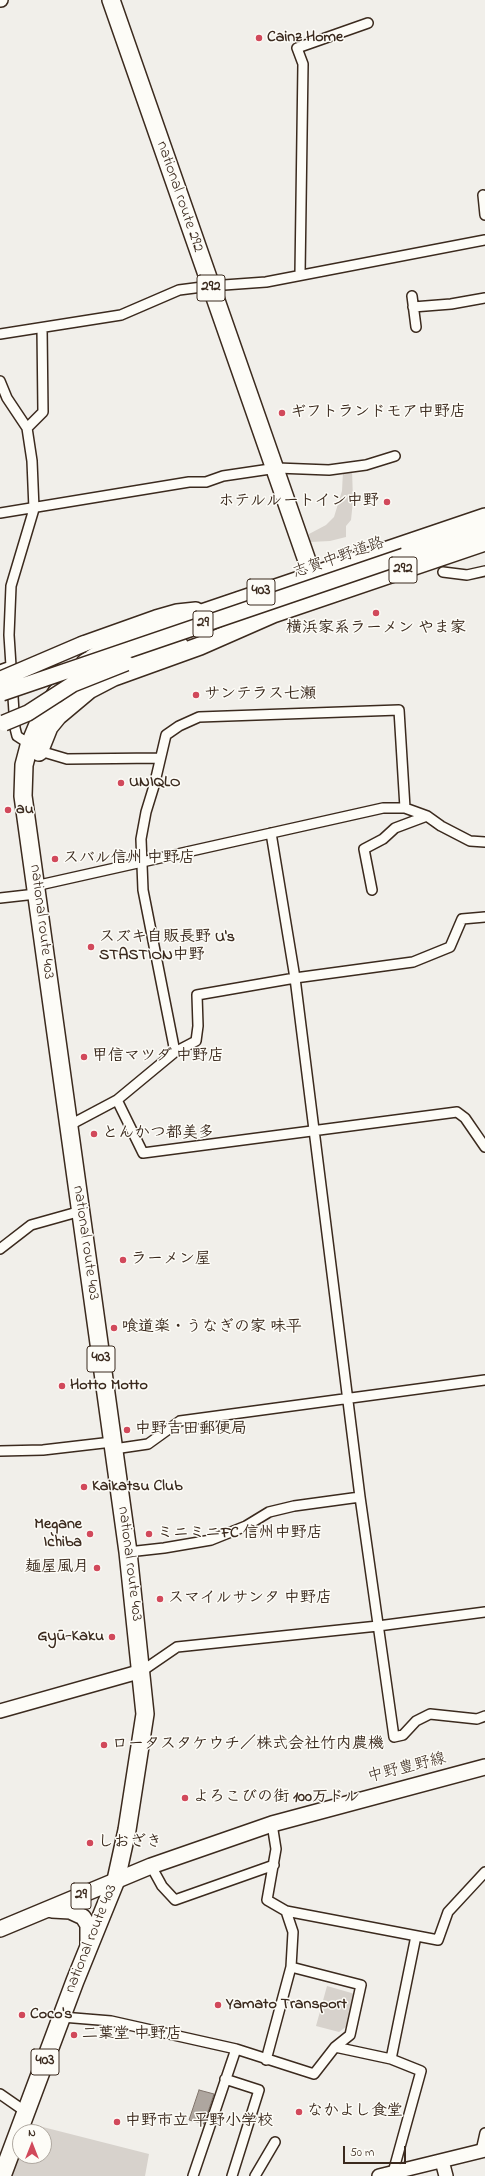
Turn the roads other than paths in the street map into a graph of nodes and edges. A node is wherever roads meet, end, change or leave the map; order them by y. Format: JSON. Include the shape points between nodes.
{"nodes":[{"id":1,"x":111,"y":0,"type":"edge"},
{"id":2,"x":368,"y":24,"type":"dead end"},
{"id":3,"x":483,"y":195,"type":"dead end"},
{"id":4,"x":485,"y":214,"type":"edge"},
{"id":5,"x":485,"y":240,"type":"edge"},
{"id":6,"x":300,"y":274,"type":"junction"},
{"id":7,"x":210,"y":286,"type":"junction"},
{"id":8,"x":412,"y":296,"type":"dead end"},
{"id":9,"x":485,"y":298,"type":"edge"},
{"id":10,"x":413,"y":307,"type":"junction"},
{"id":11,"x":416,"y":327,"type":"dead end"},
{"id":12,"x":42,"y":328,"type":"junction"},
{"id":13,"x":0,"y":334,"type":"edge"},
{"id":14,"x":0,"y":381,"type":"edge"},
{"id":15,"x":27,"y":428,"type":"junction"},
{"id":16,"x":395,"y":456,"type":"dead end"},
{"id":17,"x":274,"y":468,"type":"junction"},
{"id":18,"x":34,"y":509,"type":"junction"},
{"id":19,"x":0,"y":513,"type":"edge"},
{"id":20,"x":485,"y":517,"type":"edge"},
{"id":21,"x":485,"y":528,"type":"edge"},
{"id":22,"x":485,"y":542,"type":"edge"},
{"id":23,"x":485,"y":571,"type":"edge"},
{"id":24,"x":442,"y":572,"type":"dead end"},
{"id":25,"x":312,"y":576,"type":"junction"},
{"id":26,"x":320,"y":598,"type":"junction"},
{"id":27,"x":210,"y":610,"type":"junction"},
{"id":28,"x":273,"y":614,"type":"junction"},
{"id":29,"x":4,"y":636,"type":"edge"},
{"id":30,"x":11,"y":666,"type":"junction"},
{"id":31,"x":68,"y":678,"type":"junction"},
{"id":32,"x":1,"y":683,"type":"edge"},
{"id":33,"x":86,"y":692,"type":"junction"},
{"id":34,"x":2,"y":724,"type":"edge"},
{"id":35,"x":34,"y":748,"type":"junction"},
{"id":36,"x":160,"y":758,"type":"junction"},
{"id":37,"x":405,"y":808,"type":"junction"},
{"id":38,"x":427,"y":816,"type":"junction"},
{"id":39,"x":271,"y":833,"type":"junction"},
{"id":40,"x":485,"y":842,"type":"edge"},
{"id":41,"x":143,"y":862,"type":"junction"},
{"id":42,"x":36,"y":890,"type":"junction"},
{"id":43,"x":372,"y":890,"type":"dead end"},
{"id":44,"x":0,"y":898,"type":"edge"},
{"id":45,"x":485,"y":917,"type":"edge"},
{"id":46,"x":295,"y":978,"type":"junction"},
{"id":47,"x":175,"y":1052,"type":"junction"},
{"id":48,"x":118,"y":1100,"type":"junction"},
{"id":49,"x":68,"y":1126,"type":"junction"},
{"id":50,"x":313,"y":1130,"type":"junction"},
{"id":51,"x":485,"y":1147,"type":"edge"},
{"id":52,"x":81,"y":1211,"type":"junction"},
{"id":53,"x":0,"y":1250,"type":"edge"},
{"id":54,"x":485,"y":1380,"type":"edge"},
{"id":55,"x":349,"y":1399,"type":"junction"},
{"id":56,"x":113,"y":1445,"type":"junction"},
{"id":57,"x":0,"y":1451,"type":"edge"},
{"id":58,"x":360,"y":1497,"type":"junction"},
{"id":59,"x":128,"y":1552,"type":"junction"},
{"id":60,"x":485,"y":1612,"type":"edge"},
{"id":61,"x":378,"y":1626,"type":"junction"},
{"id":62,"x":142,"y":1671,"type":"junction"},
{"id":63,"x":0,"y":1711,"type":"edge"},
{"id":64,"x":485,"y":1716,"type":"edge"},
{"id":65,"x":485,"y":1767,"type":"edge"},
{"id":66,"x":272,"y":1824,"type":"junction"},
{"id":67,"x":274,"y":1865,"type":"junction"},
{"id":68,"x":151,"y":1866,"type":"junction"},
{"id":69,"x":485,"y":1872,"type":"edge"},
{"id":70,"x":116,"y":1880,"type":"junction"},
{"id":71,"x":47,"y":1911,"type":"junction"},
{"id":72,"x":286,"y":1911,"type":"junction"},
{"id":73,"x":0,"y":1929,"type":"edge"},
{"id":74,"x":416,"y":1936,"type":"junction"},
{"id":75,"x":87,"y":1948,"type":"junction"},
{"id":76,"x":291,"y":1967,"type":"junction"},
{"id":77,"x":62,"y":2017,"type":"junction"},
{"id":78,"x":336,"y":2047,"type":"junction"},
{"id":79,"x":236,"y":2049,"type":"junction"},
{"id":80,"x":391,"y":2059,"type":"junction"},
{"id":81,"x":266,"y":2060,"type":"junction"},
{"id":82,"x":225,"y":2079,"type":"junction"},
{"id":83,"x":0,"y":2094,"type":"edge"},
{"id":84,"x":26,"y":2112,"type":"junction"},
{"id":85,"x":485,"y":2133,"type":"edge"},
{"id":86,"x":275,"y":2142,"type":"dead end"},
{"id":87,"x":483,"y":2150,"type":"edge"},
{"id":88,"x":442,"y":2161,"type":"junction"},
{"id":89,"x":387,"y":2175,"type":"edge"},
{"id":90,"x":2,"y":2176,"type":"edge"},
{"id":91,"x":193,"y":2176,"type":"edge"},
{"id":92,"x":232,"y":2176,"type":"edge"},
{"id":93,"x":255,"y":2176,"type":"edge"},
{"id":94,"x":446,"y":2176,"type":"edge"}],
"edges":[{"from":1,"to":7,"type":"highway","name":"national route 292","number":"292"},
{"from":2,"to":6,"type":"street","via":[[297,48],[303,64]]},
{"from":3,"to":4,"type":"street"},
{"from":5,"to":6,"type":"street"},
{"from":6,"to":7,"type":"street","via":[[266,282]]},
{"from":7,"to":12,"type":"street","via":[[179,290],[121,315]]},
{"from":7,"to":17,"type":"highway","name":"national route 292","number":"292"},
{"from":8,"to":10,"type":"street"},
{"from":9,"to":10,"type":"street"},
{"from":10,"to":11,"type":"street"},
{"from":12,"to":13,"type":"street"},
{"from":12,"to":15,"type":"street","via":[[43,412]]},
{"from":14,"to":15,"type":"street","via":[[7,398]]},
{"from":15,"to":18,"type":"street","via":[[32,461]]},
{"from":16,"to":17,"type":"street","via":[[366,465],[329,470]]},
{"from":17,"to":18,"type":"street","via":[[223,476],[206,482],[189,482]]},
{"from":17,"to":25,"type":"highway","name":"national route 292","number":"292"},
{"from":18,"to":19,"type":"street"},
{"from":18,"to":29,"type":"street","via":[[11,586]]},
{"from":20,"to":25,"type":"highway","number":"292"},
{"from":21,"to":32,"type":"main road","name":"志賀中野道路","number":"29","bridge":true},
{"from":22,"to":26,"type":"highway","number":"292"},
{"from":23,"to":24,"type":"street","via":[[467,575]]},
{"from":25,"to":26,"type":"highway","name":"national route 292","number":"292"},
{"from":25,"to":27,"type":"highway","name":"national route 403","number":"403"},
{"from":26,"to":28,"type":"highway","name":"national route 403","number":"403"},
{"from":27,"to":31,"type":"highway","name":"national route 403","number":"403","via":[[113,645],[83,664]]},
{"from":27,"to":32,"type":"main road","number":"29","bridge":true,"via":[[177,612],[82,644]]},
{"from":28,"to":33,"type":"highway","name":"national route 403","number":"403","via":[[200,646],[114,677]]},
{"from":28,"to":34,"type":"main road","number":"29","bridge":true,"via":[[126,663],[73,684],[28,713]]},
{"from":29,"to":30,"type":"street"},
{"from":30,"to":32,"type":"street"},
{"from":30,"to":35,"type":"street","via":[[14,728],[17,736]]},
{"from":31,"to":33,"type":"highway"},
{"from":31,"to":35,"type":"highway","name":"national route 403","number":"403","via":[[46,709]]},
{"from":33,"to":35,"type":"highway","name":"national route 403","number":"403","via":[[58,716]]},
{"from":35,"to":36,"type":"street","via":[[67,759]]},
{"from":35,"to":42,"type":"highway","name":"national route 403","number":"403","via":[[24,765],[23,787]]},
{"from":36,"to":37,"type":"street","via":[[166,735],[199,717],[399,710]]},
{"from":36,"to":41,"type":"street","via":[[141,839]]},
{"from":37,"to":38,"type":"street"},
{"from":37,"to":39,"type":"street","via":[[383,808]]},
{"from":38,"to":40,"type":"street","via":[[470,841]]},
{"from":38,"to":43,"type":"street","via":[[395,828],[383,839],[364,849]]},
{"from":39,"to":41,"type":"street"},
{"from":39,"to":46,"type":"street"},
{"from":41,"to":42,"type":"street"},
{"from":41,"to":47,"type":"street","via":[[143,890]]},
{"from":42,"to":44,"type":"street"},
{"from":42,"to":49,"type":"highway","name":"national route 403","number":"403"},
{"from":45,"to":46,"type":"street","via":[[462,919],[450,947],[413,962]]},
{"from":46,"to":47,"type":"street","via":[[197,995],[196,1040]]},
{"from":46,"to":50,"type":"street"},
{"from":47,"to":48,"type":"street"},
{"from":48,"to":49,"type":"street"},
{"from":48,"to":50,"type":"street","via":[[143,1153]]},
{"from":49,"to":52,"type":"highway","name":"national route 403","number":"403"},
{"from":50,"to":51,"type":"street","via":[[457,1112],[466,1118]]},
{"from":50,"to":55,"type":"street"},
{"from":52,"to":53,"type":"street","via":[[31,1225]]},
{"from":52,"to":56,"type":"highway","name":"national route 403","number":"403"},
{"from":54,"to":55,"type":"street"},
{"from":55,"to":56,"type":"street","via":[[180,1422],[148,1444]]},
{"from":55,"to":58,"type":"street"},
{"from":56,"to":57,"type":"street"},
{"from":56,"to":59,"type":"highway","name":"national route 403","number":"403"},
{"from":58,"to":59,"type":"street","via":[[270,1512],[246,1526],[211,1540]]},
{"from":58,"to":61,"type":"street"},
{"from":59,"to":62,"type":"highway","name":"national route 403","number":"403"},
{"from":60,"to":61,"type":"street"},
{"from":61,"to":62,"type":"street","via":[[177,1647]]},
{"from":61,"to":64,"type":"street","via":[[394,1737],[403,1735],[416,1721],[430,1714],[477,1719]]},
{"from":62,"to":63,"type":"street"},
{"from":62,"to":70,"type":"highway","name":"national route 403","number":"403","via":[[145,1714],[142,1741]]},
{"from":65,"to":66,"type":"main road","name":"中野豊野線","number":"29"},
{"from":66,"to":67,"type":"street","via":[[276,1849]]},
{"from":66,"to":68,"type":"main road","name":"中野豊野線","number":"29"},
{"from":67,"to":68,"type":"street","via":[[175,1900],[162,1886]]},
{"from":67,"to":72,"type":"street","via":[[267,1900]]},
{"from":68,"to":70,"type":"main road","name":"中野豊野線","number":"29"},
{"from":69,"to":74,"type":"street","via":[[448,1912],[438,1940]]},
{"from":70,"to":71,"type":"main road","name":"中野豊野線","number":"29"},
{"from":70,"to":75,"type":"highway","name":"national route 403","number":"403"},
{"from":71,"to":73,"type":"main road","name":"中野豊野線","number":"29"},
{"from":71,"to":75,"type":"main road","via":[[63,1909],[82,1917],[88,1925]]},
{"from":72,"to":74,"type":"street"},
{"from":72,"to":76,"type":"street","via":[[293,1932]]},
{"from":74,"to":80,"type":"street"},
{"from":75,"to":77,"type":"highway","name":"national route 403","number":"403"},
{"from":76,"to":78,"type":"street","via":[[361,1985],[350,2035]]},
{"from":76,"to":81,"type":"street"},
{"from":77,"to":79,"type":"street","via":[[111,2021]]},
{"from":77,"to":84,"type":"highway","name":"national route 403","number":"403"},
{"from":78,"to":80,"type":"street"},
{"from":78,"to":81,"type":"street","via":[[314,2074]]},
{"from":79,"to":81,"type":"street"},
{"from":79,"to":82,"type":"street"},
{"from":80,"to":89,"type":"street","via":[[421,2071]]},
{"from":82,"to":91,"type":"street"},
{"from":82,"to":92,"type":"street","via":[[259,2090]]},
{"from":83,"to":84,"type":"street"},
{"from":84,"to":90,"type":"highway","name":"national route 403","number":"403"},
{"from":85,"to":87,"type":"street"},
{"from":86,"to":93,"type":"street"},
{"from":87,"to":88,"type":"street"},
{"from":88,"to":89,"type":"street"},
{"from":88,"to":94,"type":"street"}]}
